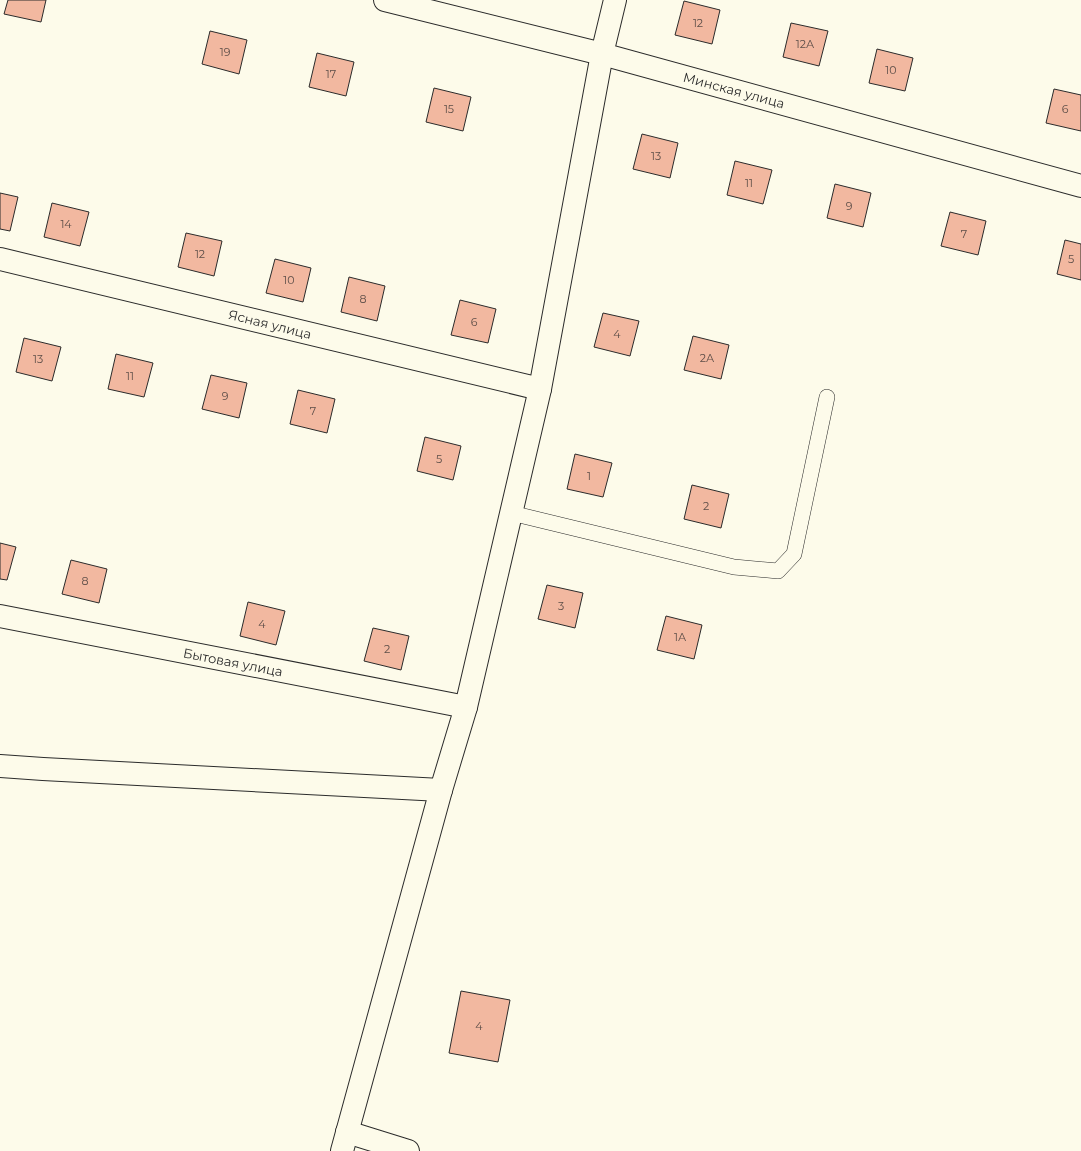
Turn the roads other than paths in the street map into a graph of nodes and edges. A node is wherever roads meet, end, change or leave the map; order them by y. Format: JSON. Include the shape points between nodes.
{"nodes":[{"id":1,"x":385,"y":0,"type":"edge"},
{"id":2,"x":615,"y":0,"type":"edge"},
{"id":3,"x":602,"y":54,"type":"junction"},
{"id":4,"x":1081,"y":186,"type":"edge"},
{"id":5,"x":0,"y":259,"type":"edge"},
{"id":6,"x":540,"y":389,"type":"junction"},
{"id":7,"x":827,"y":397,"type":"dead end"},
{"id":8,"x":511,"y":513,"type":"junction"},
{"id":9,"x":0,"y":616,"type":"edge"},
{"id":10,"x":466,"y":707,"type":"junction"},
{"id":11,"x":0,"y":766,"type":"edge"},
{"id":12,"x":441,"y":790,"type":"junction"},
{"id":13,"x":345,"y":1142,"type":"edge"},
{"id":14,"x":408,"y":1151,"type":"edge"}],
"edges":[{"from":1,"to":3,"type":"street","name":"Минская улица"},
{"from":2,"to":3,"type":"street"},
{"from":3,"to":4,"type":"street","name":"Минская улица"},
{"from":3,"to":6,"type":"street"},
{"from":5,"to":6,"type":"street","name":"Ясная улица"},
{"from":6,"to":8,"type":"street"},
{"from":7,"to":8,"type":"lane","via":[[794,554],[778,571],[734,567]]},
{"from":8,"to":10,"type":"street"},
{"from":9,"to":10,"type":"street","name":"Бытовая улица"},
{"from":10,"to":12,"type":"street"},
{"from":11,"to":12,"type":"street"},
{"from":12,"to":13,"type":"street"},
{"from":13,"to":14,"type":"street"}]}
